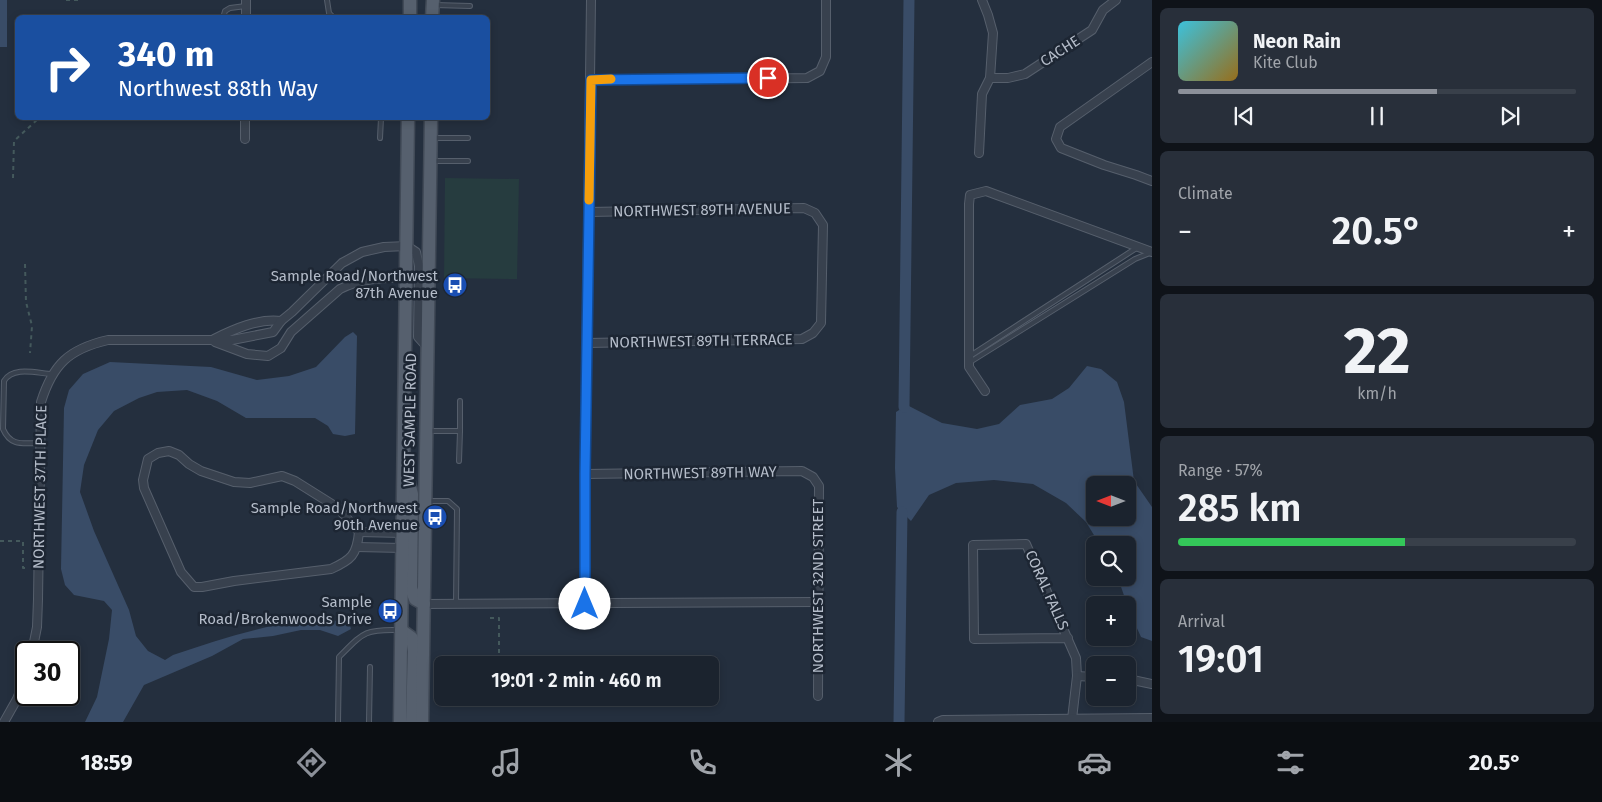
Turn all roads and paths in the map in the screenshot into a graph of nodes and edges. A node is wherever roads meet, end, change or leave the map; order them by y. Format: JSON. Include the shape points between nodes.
{"nodes":[{"id":1,"x":66,"y":0,"type":"edge"},
{"id":2,"x":78,"y":0,"type":"edge"},
{"id":3,"x":327,"y":0,"type":"edge"},
{"id":4,"x":410,"y":0,"type":"edge"},
{"id":5,"x":591,"y":0,"type":"edge"},
{"id":6,"x":826,"y":0,"type":"edge"},
{"id":7,"x":982,"y":0,"type":"edge"},
{"id":8,"x":1116,"y":0,"type":"edge"},
{"id":9,"x":246,"y":3,"type":"edge"},
{"id":10,"x":470,"y":6,"type":"dead end"},
{"id":11,"x":433,"y":7,"type":"edge"},
{"id":12,"x":224,"y":15,"type":"edge"},
{"id":13,"x":331,"y":15,"type":"edge"},
{"id":14,"x":410,"y":15,"type":"edge"},
{"id":15,"x":1152,"y":62,"type":"edge"},
{"id":16,"x":990,"y":78,"type":"junction"},
{"id":17,"x":591,"y":80,"type":"junction"},
{"id":18,"x":37,"y":120,"type":"edge"},
{"id":19,"x":245,"y":120,"type":"edge"},
{"id":20,"x":380,"y":120,"type":"edge"},
{"id":21,"x":408,"y":120,"type":"edge"},
{"id":22,"x":431,"y":120,"type":"edge"},
{"id":23,"x":380,"y":138,"type":"dead end"},
{"id":24,"x":431,"y":138,"type":"junction"},
{"id":25,"x":468,"y":138,"type":"dead end"},
{"id":26,"x":244,"y":139,"type":"dead end"},
{"id":27,"x":979,"y":153,"type":"dead end"},
{"id":28,"x":430,"y":161,"type":"junction"},
{"id":29,"x":468,"y":161,"type":"dead end"},
{"id":30,"x":13,"y":178,"type":"dead end"},
{"id":31,"x":1152,"y":181,"type":"edge"},
{"id":32,"x":589,"y":212,"type":"junction"},
{"id":33,"x":407,"y":246,"type":"junction"},
{"id":34,"x":1138,"y":247,"type":"junction"},
{"id":35,"x":1152,"y":252,"type":"edge"},
{"id":36,"x":25,"y":264,"type":"dead end"},
{"id":37,"x":406,"y":277,"type":"junction"},
{"id":38,"x":281,"y":320,"type":"junction"},
{"id":39,"x":291,"y":332,"type":"junction"},
{"id":40,"x":813,"y":333,"type":"joint"},
{"id":41,"x":211,"y":340,"type":"junction"},
{"id":42,"x":587,"y":343,"type":"junction"},
{"id":43,"x":428,"y":347,"type":"junction"},
{"id":44,"x":30,"y":353,"type":"dead end"},
{"id":45,"x":968,"y":360,"type":"junction"},
{"id":46,"x":52,"y":374,"type":"junction"},
{"id":47,"x":985,"y":391,"type":"dead end"},
{"id":48,"x":460,"y":401,"type":"dead end"},
{"id":49,"x":426,"y":431,"type":"junction"},
{"id":50,"x":460,"y":432,"type":"junction"},
{"id":51,"x":40,"y":444,"type":"junction"},
{"id":52,"x":459,"y":461,"type":"dead end"},
{"id":53,"x":404,"y":464,"type":"junction"},
{"id":54,"x":585,"y":474,"type":"junction"},
{"id":55,"x":813,"y":477,"type":"joint"},
{"id":56,"x":425,"y":501,"type":"junction"},
{"id":57,"x":359,"y":532,"type":"junction"},
{"id":58,"x":403,"y":533,"type":"junction"},
{"id":59,"x":0,"y":541,"type":"edge"},
{"id":60,"x":357,"y":547,"type":"junction"},
{"id":61,"x":402,"y":548,"type":"junction"},
{"id":62,"x":39,"y":568,"type":"junction"},
{"id":63,"x":817,"y":602,"type":"junction"},
{"id":64,"x":424,"y":604,"type":"junction"},
{"id":65,"x":456,"y":604,"type":"junction"},
{"id":66,"x":585,"y":604,"type":"junction"},
{"id":67,"x":490,"y":618,"type":"dead end"},
{"id":68,"x":401,"y":630,"type":"junction"},
{"id":69,"x":1068,"y":638,"type":"junction"},
{"id":70,"x":34,"y":641,"type":"edge"},
{"id":71,"x":499,"y":656,"type":"edge"},
{"id":72,"x":370,"y":667,"type":"dead end"},
{"id":73,"x":1077,"y":676,"type":"junction"},
{"id":74,"x":1086,"y":676,"type":"edge"},
{"id":75,"x":1136,"y":681,"type":"edge"},
{"id":76,"x":1152,"y":684,"type":"edge"},
{"id":77,"x":818,"y":696,"type":"dead end"},
{"id":78,"x":15,"y":703,"type":"edge"},
{"id":79,"x":1152,"y":718,"type":"edge"},
{"id":80,"x":1072,"y":720,"type":"junction"},
{"id":81,"x":4,"y":722,"type":"edge"},
{"id":82,"x":338,"y":722,"type":"edge"},
{"id":83,"x":369,"y":722,"type":"edge"},
{"id":84,"x":400,"y":722,"type":"edge"},
{"id":85,"x":412,"y":722,"type":"edge"},
{"id":86,"x":422,"y":722,"type":"edge"},
{"id":87,"x":938,"y":722,"type":"edge"}],
"edges":[{"from":1,"to":2,"type":"path"},
{"from":3,"to":13,"type":"lane"},
{"from":4,"to":14,"type":"main road"},
{"from":5,"to":17,"type":"street"},
{"from":6,"to":17,"type":"street","via":[[826,57],[820,71],[807,78]]},
{"from":7,"to":16,"type":"street","via":[[992,33]]},
{"from":8,"to":16,"type":"street","name":"CACHE","via":[[1103,10],[1092,30],[1025,74]]},
{"from":9,"to":12,"type":"lane","via":[[230,8]]},
{"from":10,"to":11,"type":"lane"},
{"from":15,"to":31,"type":"street","via":[[1060,128],[1056,139],[1061,148]]},
{"from":16,"to":27,"type":"street","via":[[982,94]]},
{"from":17,"to":32,"type":"street"},
{"from":18,"to":30,"type":"path","via":[[14,140]]},
{"from":19,"to":26,"type":"street"},
{"from":20,"to":23,"type":"lane"},
{"from":21,"to":33,"type":"main road","name":"WEST SAMPLE ROAD"},
{"from":22,"to":24,"type":"main road","name":"WEST SAMPLE ROAD"},
{"from":24,"to":25,"type":"lane"},
{"from":24,"to":28,"type":"main road","name":"WEST SAMPLE ROAD"},
{"from":28,"to":29,"type":"lane"},
{"from":28,"to":43,"type":"main road","name":"WEST SAMPLE ROAD"},
{"from":32,"to":40,"type":"street","name":"NORTHWEST 89TH AVENUE","via":[[804,208],[815,213],[823,225],[823,244],[821,323]]},
{"from":32,"to":42,"type":"street"},
{"from":33,"to":37,"type":"main road","name":"WEST SAMPLE ROAD"},
{"from":33,"to":38,"type":"street","name":"NORTHWEST 37TH PLACE","via":[[371,249],[351,257]]},
{"from":33,"to":43,"type":"street","via":[[416,252],[419,266],[418,337]]},
{"from":34,"to":35,"type":"street"},
{"from":34,"to":45,"type":"lane"},
{"from":34,"to":45,"type":"street","via":[[986,191],[970,195]]},
{"from":35,"to":45,"type":"lane","via":[[1134,259]]},
{"from":36,"to":44,"type":"path","via":[[26,302],[32,326]]},
{"from":37,"to":39,"type":"street","name":"NORTHWEST 37TH PLACE","via":[[369,279],[345,286]]},
{"from":37,"to":53,"type":"main road","name":"WEST SAMPLE ROAD"},
{"from":38,"to":39,"type":"street"},
{"from":38,"to":41,"type":"street","name":"NORTHWEST 37TH PLACE","via":[[269,319]]},
{"from":38,"to":41,"type":"street","name":"NORTHWEST 37TH PLACE","via":[[272,332],[232,340]]},
{"from":39,"to":41,"type":"street","name":"NORTHWEST 37TH PLACE","via":[[281,348],[268,356],[247,354]]},
{"from":40,"to":42,"type":"street","name":"NORTHWEST 89TH TERRACE","via":[[802,339]]},
{"from":41,"to":46,"type":"street","name":"NORTHWEST 37TH PLACE","via":[[108,340],[89,344],[72,353]]},
{"from":42,"to":54,"type":"street"},
{"from":43,"to":49,"type":"main road","name":"WEST SAMPLE ROAD"},
{"from":45,"to":47,"type":"street","via":[[968,367]]},
{"from":46,"to":51,"type":"street","name":"NORTHWEST 37TH PLACE","via":[[41,402]]},
{"from":46,"to":51,"type":"lane","via":[[12,373],[4,381],[5,434],[11,442]]},
{"from":48,"to":50,"type":"lane"},
{"from":49,"to":50,"type":"lane"},
{"from":49,"to":56,"type":"main road","name":"WEST SAMPLE ROAD"},
{"from":50,"to":52,"type":"lane"},
{"from":51,"to":62,"type":"street","name":"NORTHWEST 37TH PLACE"},
{"from":53,"to":58,"type":"main road","name":"WEST SAMPLE ROAD"},
{"from":53,"to":64,"type":"main road","via":[[412,494],[412,588],[415,598]]},
{"from":54,"to":55,"type":"street","name":"NORTHWEST 89TH WAY","via":[[802,471]]},
{"from":54,"to":66,"type":"street"},
{"from":55,"to":63,"type":"street","name":"NORTHWEST 32ND STREET","via":[[819,486]]},
{"from":56,"to":64,"type":"main road","name":"WEST SAMPLE ROAD"},
{"from":56,"to":65,"type":"lane","via":[[448,501],[457,509]]},
{"from":57,"to":58,"type":"street"},
{"from":57,"to":60,"type":"street"},
{"from":57,"to":60,"type":"street","via":[[338,508],[282,476],[250,483],[234,482],[201,471],[169,451],[148,459],[144,488],[181,572],[194,586],[331,569],[344,564]]},
{"from":58,"to":61,"type":"main road","name":"WEST SAMPLE ROAD"},
{"from":59,"to":62,"type":"path","via":[[23,541],[23,568]]},
{"from":60,"to":61,"type":"street"},
{"from":61,"to":68,"type":"main road","name":"WEST SAMPLE ROAD"},
{"from":62,"to":70,"type":"street","name":"NORTHWEST 37TH PLACE"},
{"from":63,"to":66,"type":"street"},
{"from":63,"to":77,"type":"street","name":"NORTHWEST 32ND STREET"},
{"from":64,"to":65,"type":"street"},
{"from":64,"to":86,"type":"main road","name":"WEST SAMPLE ROAD"},
{"from":65,"to":66,"type":"street"},
{"from":67,"to":71,"type":"path","via":[[499,618]]},
{"from":68,"to":82,"type":"lane","via":[[368,632],[339,657]]},
{"from":68,"to":84,"type":"main road","name":"WEST SAMPLE ROAD"},
{"from":68,"to":85,"type":"main road","via":[[412,638],[414,651]]},
{"from":69,"to":69,"type":"street","name":"CORAL FALLS","via":[[1026,544],[973,545],[974,639]]},
{"from":69,"to":73,"type":"street","name":"CORAL FALLS","via":[[1076,658]]},
{"from":72,"to":83,"type":"lane"},
{"from":73,"to":74,"type":"street"},
{"from":73,"to":80,"type":"street","name":"CORAL FALLS"},
{"from":75,"to":76,"type":"street"},
{"from":78,"to":81,"type":"street"},
{"from":79,"to":80,"type":"street"},
{"from":80,"to":87,"type":"street"}]}
